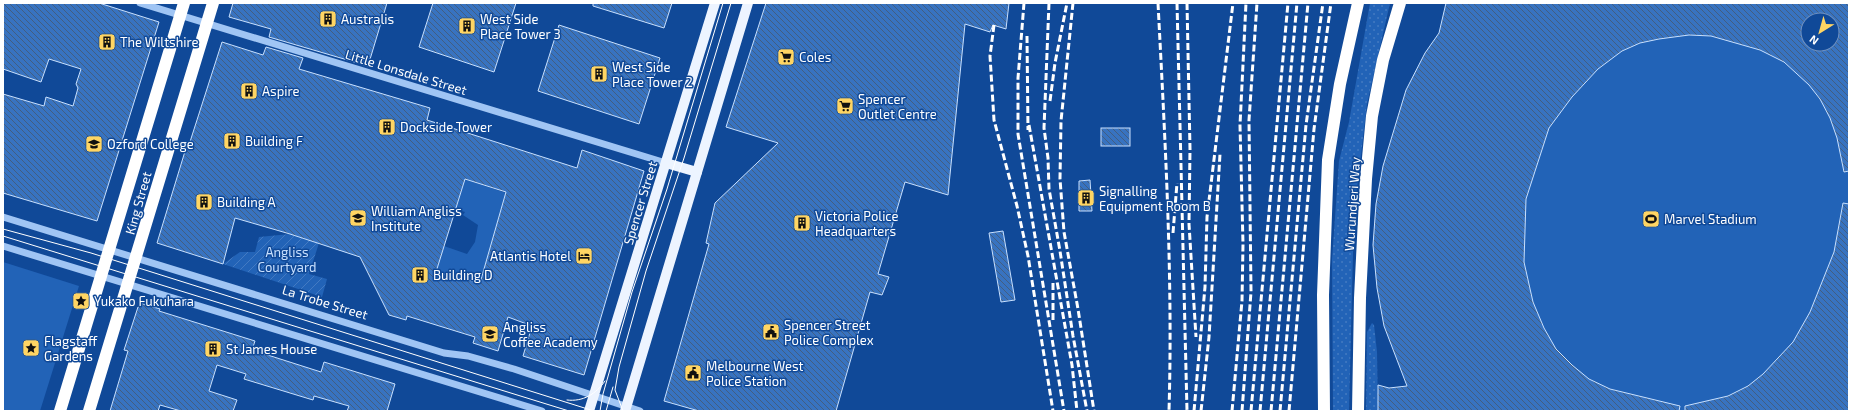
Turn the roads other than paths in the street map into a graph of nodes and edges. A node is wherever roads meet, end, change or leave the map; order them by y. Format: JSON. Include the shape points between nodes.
{"nodes":[{"id":1,"x":140,"y":3,"type":"edge"},
{"id":2,"x":184,"y":3,"type":"edge"},
{"id":3,"x":213,"y":3,"type":"edge"},
{"id":4,"x":715,"y":3,"type":"edge"},
{"id":5,"x":748,"y":3,"type":"edge"},
{"id":6,"x":1358,"y":3,"type":"edge"},
{"id":7,"x":1400,"y":3,"type":"edge"},
{"id":8,"x":180,"y":15,"type":"junction"},
{"id":9,"x":206,"y":24,"type":"junction"},
{"id":10,"x":666,"y":163,"type":"junction"},
{"id":11,"x":697,"y":172,"type":"junction"},
{"id":12,"x":3,"y":217,"type":"edge"},
{"id":13,"x":3,"y":246,"type":"edge"},
{"id":14,"x":109,"y":249,"type":"junction"},
{"id":15,"x":136,"y":258,"type":"junction"},
{"id":16,"x":100,"y":276,"type":"junction"},
{"id":17,"x":128,"y":285,"type":"junction"},
{"id":18,"x":594,"y":395,"type":"junction"},
{"id":19,"x":626,"y":409,"type":"edge"},
{"id":20,"x":63,"y":410,"type":"edge"},
{"id":21,"x":89,"y":411,"type":"edge"},
{"id":22,"x":542,"y":411,"type":"edge"},
{"id":23,"x":589,"y":411,"type":"edge"},
{"id":24,"x":640,"y":411,"type":"edge"},
{"id":25,"x":1324,"y":411,"type":"edge"},
{"id":26,"x":1358,"y":411,"type":"edge"}],
"edges":[{"from":1,"to":8,"type":"street","name":"Little Lonsdale Street"},
{"from":2,"to":8,"type":"highway","name":"King Street"},
{"from":3,"to":9,"type":"highway","name":"King Street"},
{"from":4,"to":10,"type":"main road","name":"Spencer Street"},
{"from":5,"to":11,"type":"main road"},
{"from":6,"to":25,"type":"highway","name":"Wurundjeri Way","via":[[1340,84],[1328,160],[1323,295]]},
{"from":7,"to":26,"type":"highway","name":"Wurundjeri Way","via":[[1383,60],[1372,116],[1360,298]]},
{"from":8,"to":9,"type":"street","name":"Little Lonsdale Street"},
{"from":8,"to":14,"type":"highway","name":"King Street"},
{"from":9,"to":10,"type":"street","name":"Little Lonsdale Street"},
{"from":9,"to":15,"type":"highway","name":"King Street"},
{"from":10,"to":11,"type":"main road"},
{"from":10,"to":18,"type":"main road","name":"Spencer Street"},
{"from":11,"to":19,"type":"main road"},
{"from":12,"to":14,"type":"street","name":"La Trobe Street"},
{"from":13,"to":16,"type":"street"},
{"from":14,"to":15,"type":"street","name":"La Trobe Street"},
{"from":14,"to":16,"type":"highway","name":"King Street"},
{"from":15,"to":17,"type":"highway","name":"King Street"},
{"from":15,"to":18,"type":"street","name":"La Trobe Street","via":[[444,353],[472,357]]},
{"from":16,"to":17,"type":"street"},
{"from":16,"to":20,"type":"highway","name":"King Street"},
{"from":17,"to":21,"type":"highway","name":"King Street"},
{"from":17,"to":22,"type":"street"},
{"from":18,"to":19,"type":"street","name":"La Trobe Street"},
{"from":18,"to":23,"type":"main road","name":"Spencer Street"},
{"from":19,"to":24,"type":"street","name":"La Trobe Street"}]}
